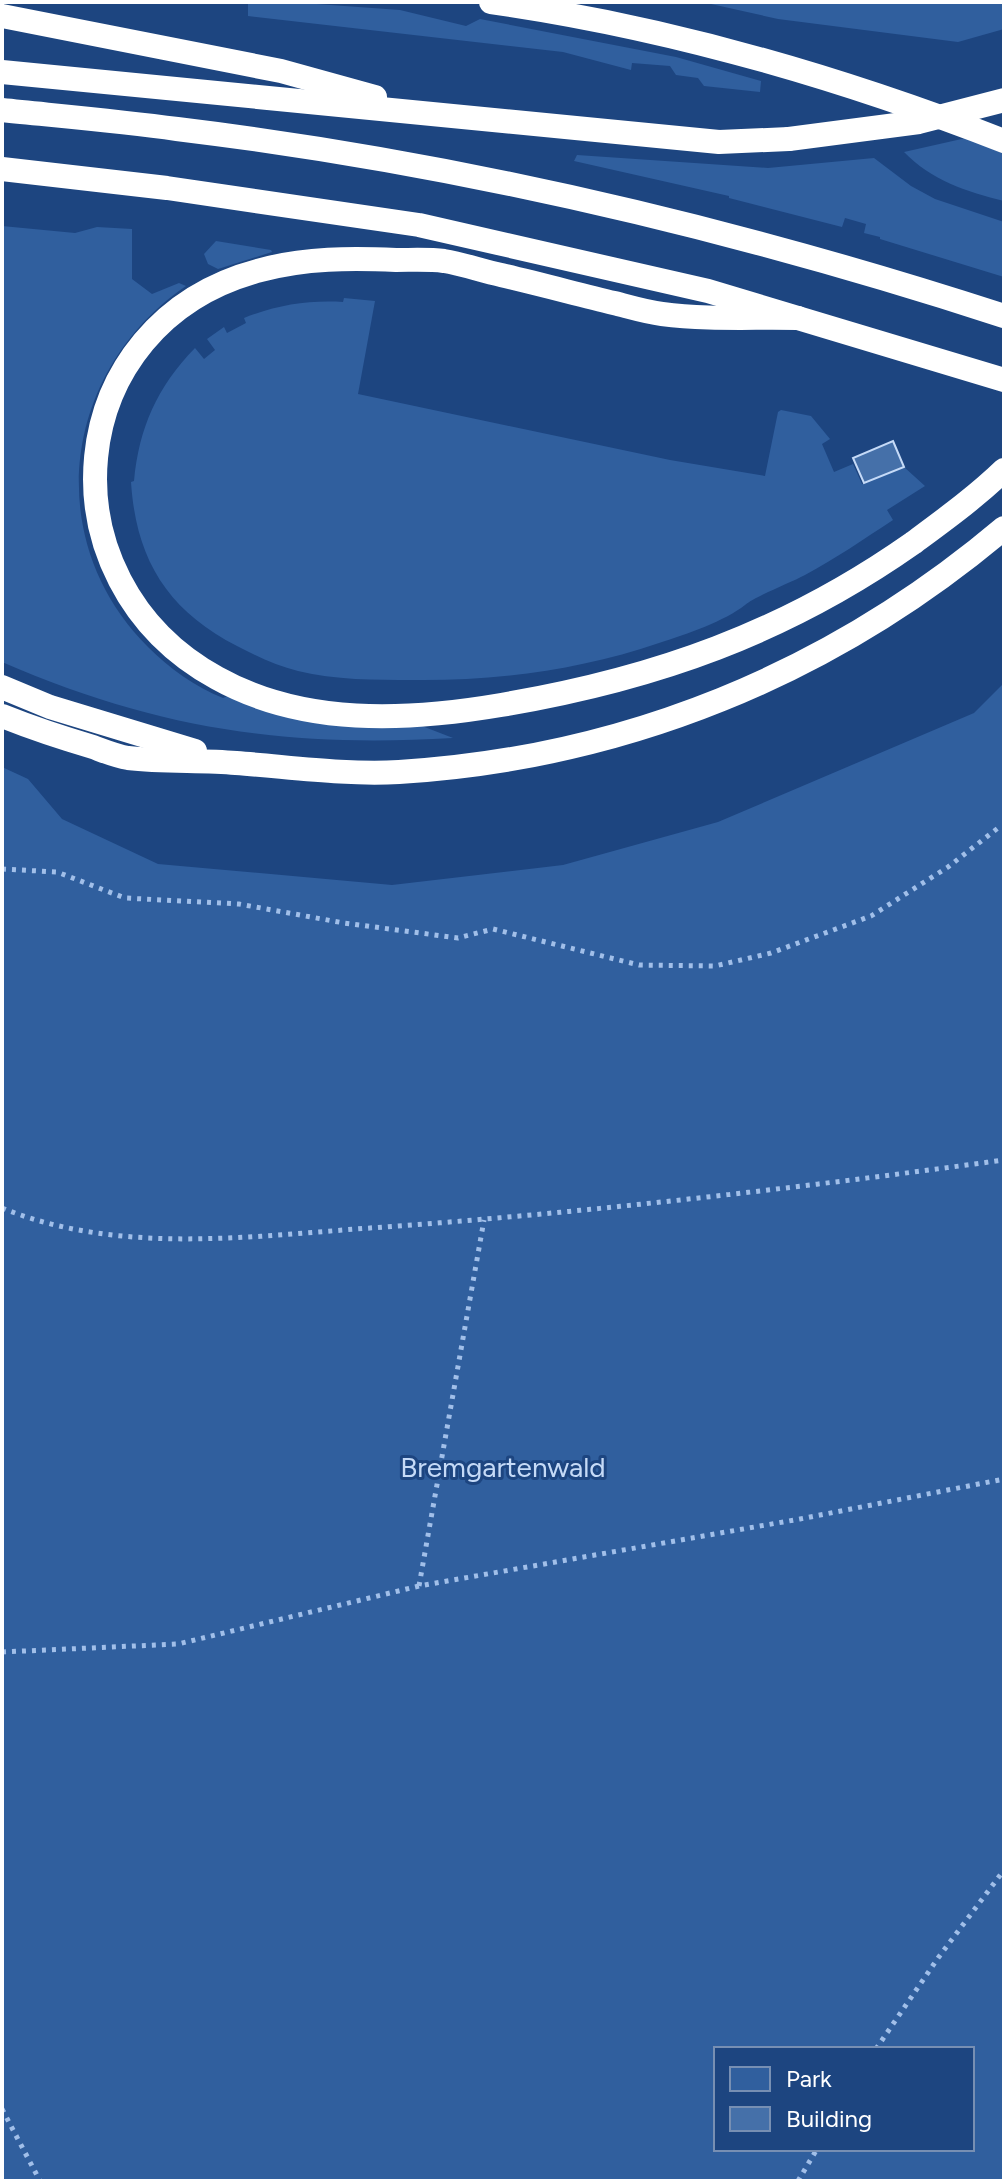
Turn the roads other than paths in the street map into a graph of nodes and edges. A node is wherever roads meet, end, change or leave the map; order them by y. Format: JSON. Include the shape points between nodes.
{"nodes":[{"id":1,"x":491,"y":2,"type":"edge"},
{"id":2,"x":2,"y":16,"type":"edge"},
{"id":3,"x":2,"y":72,"type":"edge"},
{"id":4,"x":1004,"y":100,"type":"edge"},
{"id":5,"x":2,"y":110,"type":"edge"},
{"id":6,"x":439,"y":115,"type":"junction"},
{"id":7,"x":1004,"y":141,"type":"edge"},
{"id":8,"x":2,"y":169,"type":"edge"},
{"id":9,"x":1004,"y":316,"type":"edge"},
{"id":10,"x":798,"y":318,"type":"junction"},
{"id":11,"x":1004,"y":380,"type":"edge"},
{"id":12,"x":998,"y":476,"type":"edge"},
{"id":13,"x":1004,"y":528,"type":"edge"},
{"id":14,"x":2,"y":687,"type":"edge"},
{"id":15,"x":2,"y":716,"type":"edge"},
{"id":16,"x":236,"y":762,"type":"junction"}],
"edges":[{"from":1,"to":7,"type":"highway","via":[[767,61],[890,98]]},
{"from":2,"to":6,"type":"highway","via":[[281,71]]},
{"from":3,"to":6,"type":"highway"},
{"from":4,"to":6,"type":"highway","bridge":true,"via":[[919,122],[719,142]]},
{"from":5,"to":9,"type":"highway","via":[[276,143],[549,193],[776,249]]},
{"from":8,"to":10,"type":"highway","via":[[419,225],[708,291]]},
{"from":10,"to":11,"type":"highway"},
{"from":10,"to":12,"type":"highway","via":[[661,314],[443,261],[357,259],[260,270],[221,283],[184,305],[152,332],[117,383],[94,465],[104,547],[144,620],[178,654],[217,679],[311,711],[416,716],[602,686],[729,645],[871,572]]},
{"from":13,"to":16,"type":"highway","via":[[897,610],[825,652],[660,723],[576,748],[489,764],[396,772]]},
{"from":14,"to":16,"type":"highway","via":[[50,707]]},
{"from":15,"to":16,"type":"highway","via":[[126,758]]}]}
